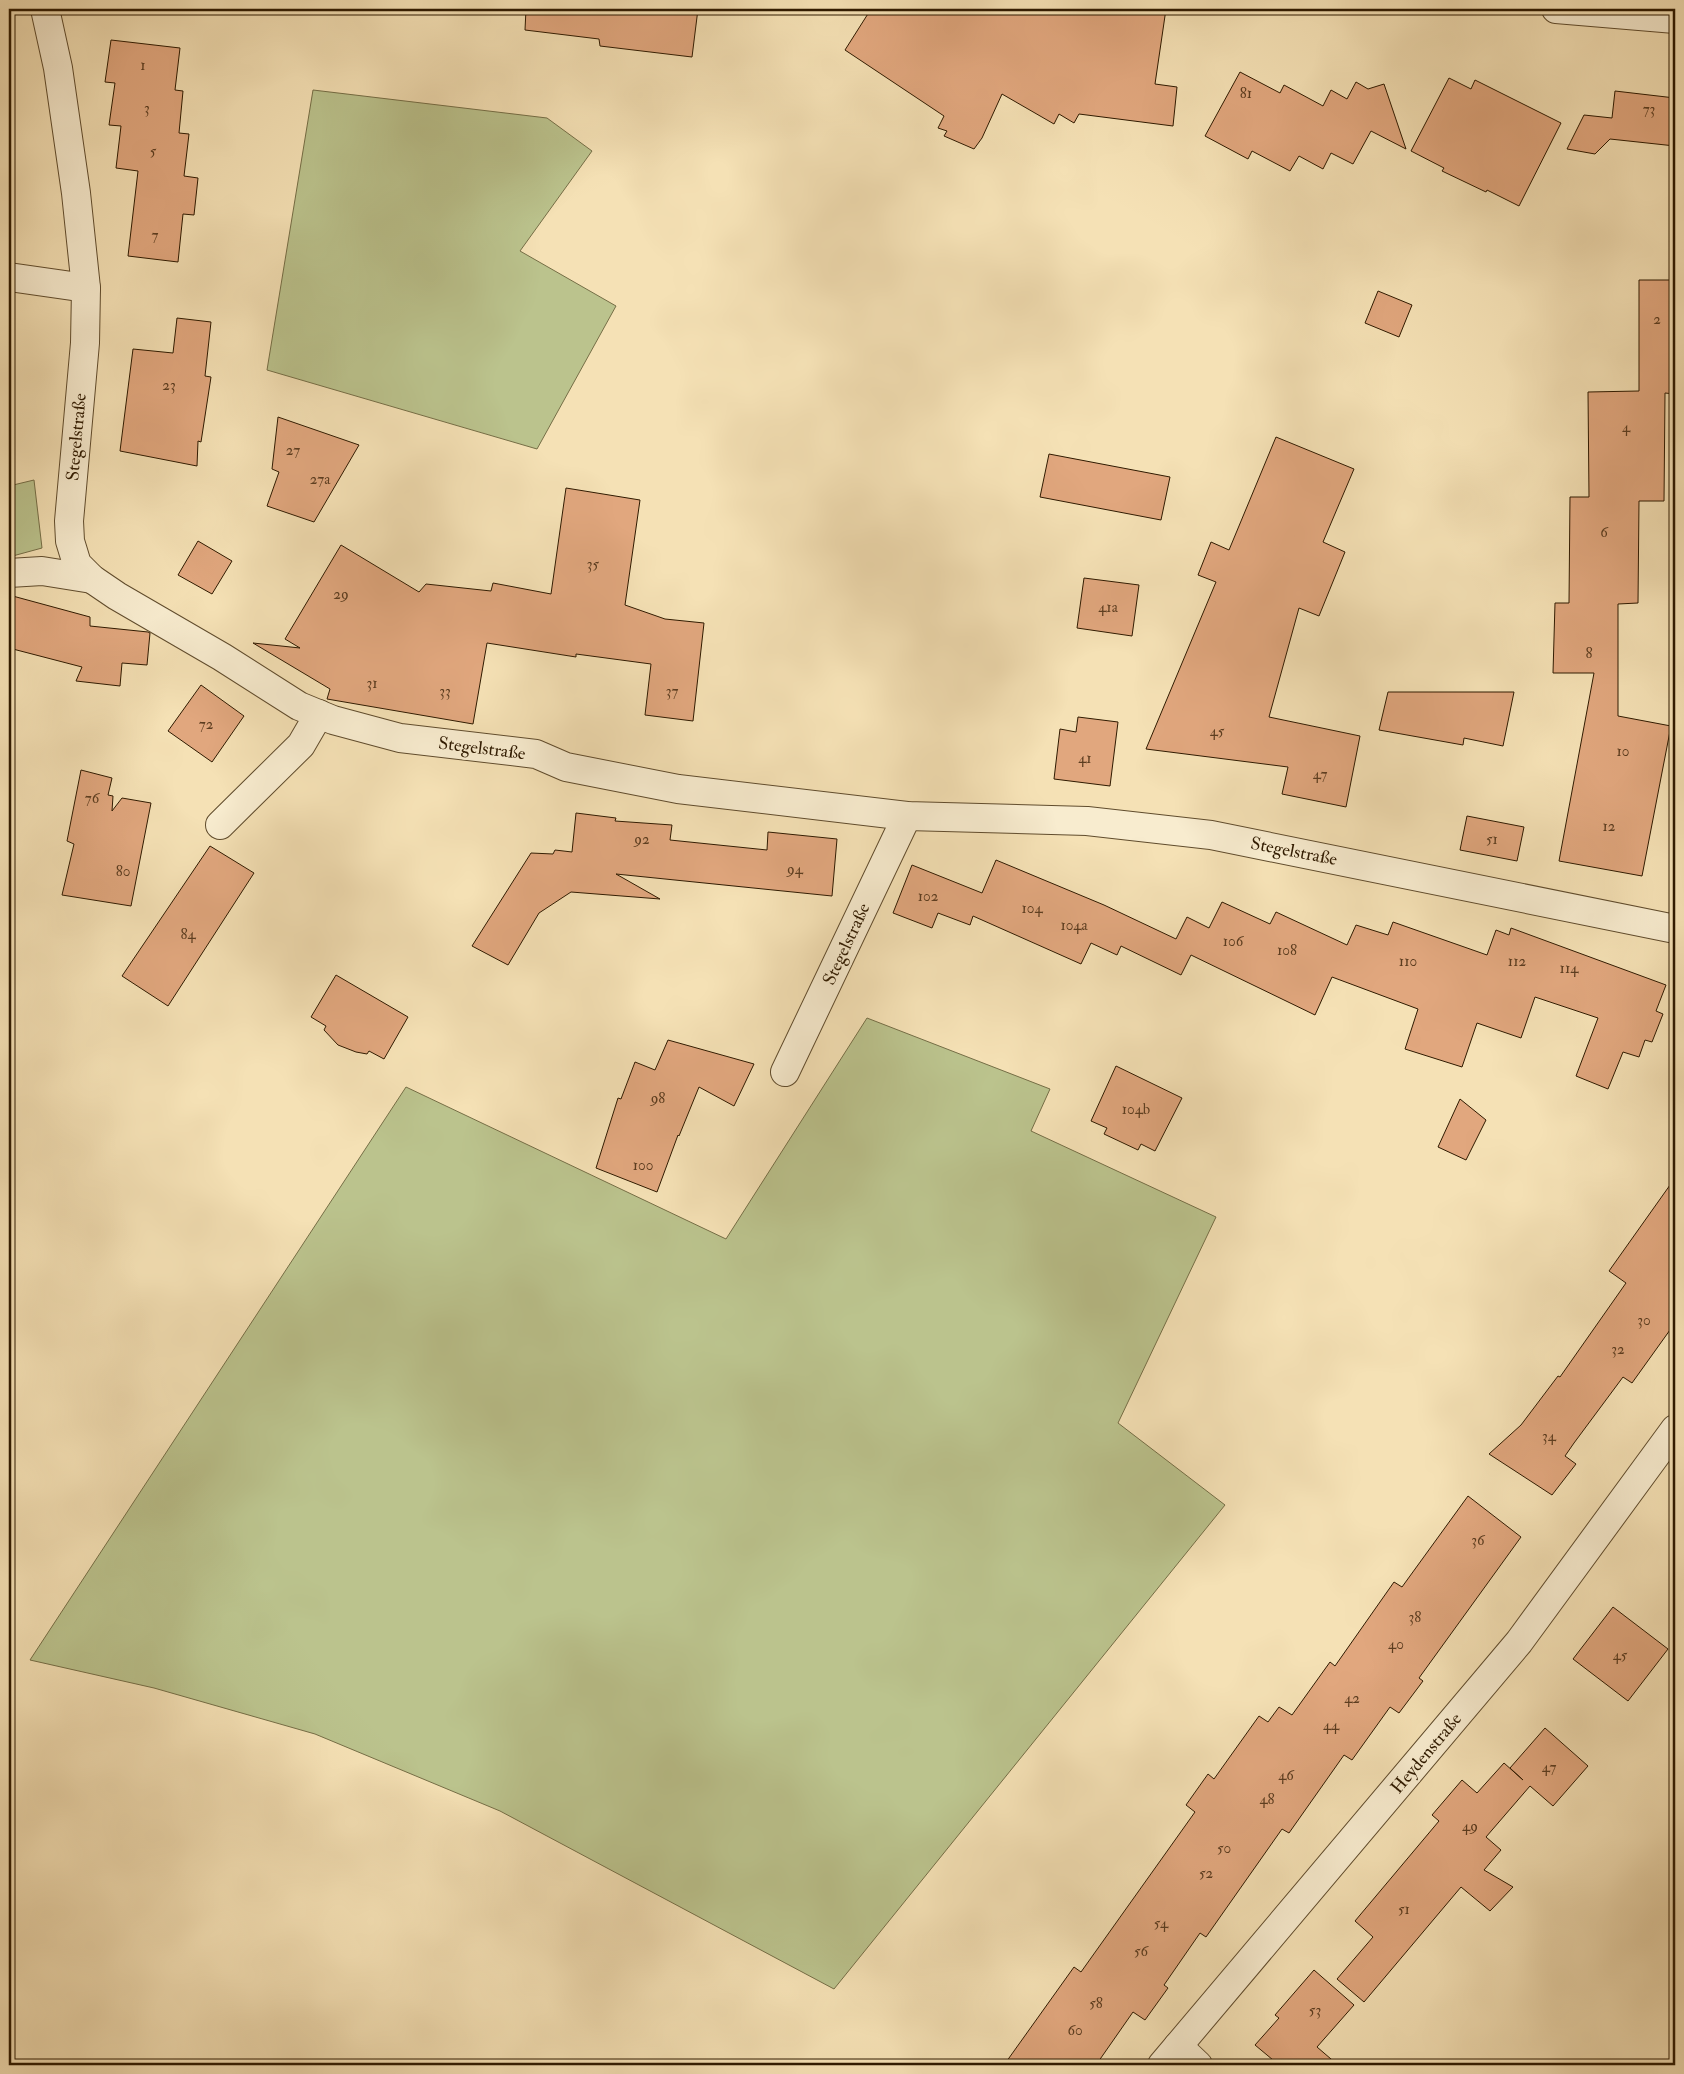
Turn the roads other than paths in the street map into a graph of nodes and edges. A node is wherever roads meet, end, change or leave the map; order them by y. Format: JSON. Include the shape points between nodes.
{"nodes":[{"id":1,"x":45,"y":9,"type":"edge"},
{"id":2,"x":1556,"y":9,"type":"edge"},
{"id":3,"x":1675,"y":19,"type":"edge"},
{"id":4,"x":9,"y":277,"type":"edge"},
{"id":5,"x":86,"y":288,"type":"junction"},
{"id":6,"x":9,"y":573,"type":"edge"},
{"id":7,"x":92,"y":579,"type":"junction"},
{"id":8,"x":319,"y":714,"type":"junction"},
{"id":9,"x":906,"y":816,"type":"junction"},
{"id":10,"x":220,"y":825,"type":"dead end"},
{"id":11,"x":1675,"y":929,"type":"edge"},
{"id":12,"x":785,"y":1072,"type":"dead end"},
{"id":13,"x":1675,"y":1429,"type":"edge"},
{"id":14,"x":1170,"y":2056,"type":"edge"},
{"id":15,"x":1198,"y":2065,"type":"edge"}],
"edges":[{"from":1,"to":5,"type":"street","name":"Stegelstraße","via":[[58,68]]},
{"from":2,"to":3,"type":"street"},
{"from":4,"to":5,"type":"street"},
{"from":5,"to":7,"type":"street","name":"Stegelstraße","via":[[85,344],[68,521],[77,564]]},
{"from":6,"to":7,"type":"street","name":"Stegelstraße","via":[[42,571]]},
{"from":7,"to":8,"type":"street","name":"Stegelstraße","via":[[299,706]]},
{"from":8,"to":9,"type":"street","name":"Stegelstraße","via":[[400,738],[536,754],[566,768],[678,789]]},
{"from":8,"to":10,"type":"street","via":[[301,745]]},
{"from":9,"to":11,"type":"street","name":"Stegelstraße","via":[[1087,821],[1212,835]]},
{"from":9,"to":12,"type":"street","name":"Stegelstraße"},
{"from":13,"to":14,"type":"street","name":"Heydenstraße","via":[[1519,1642]]},
{"from":14,"to":15,"type":"street"}]}
